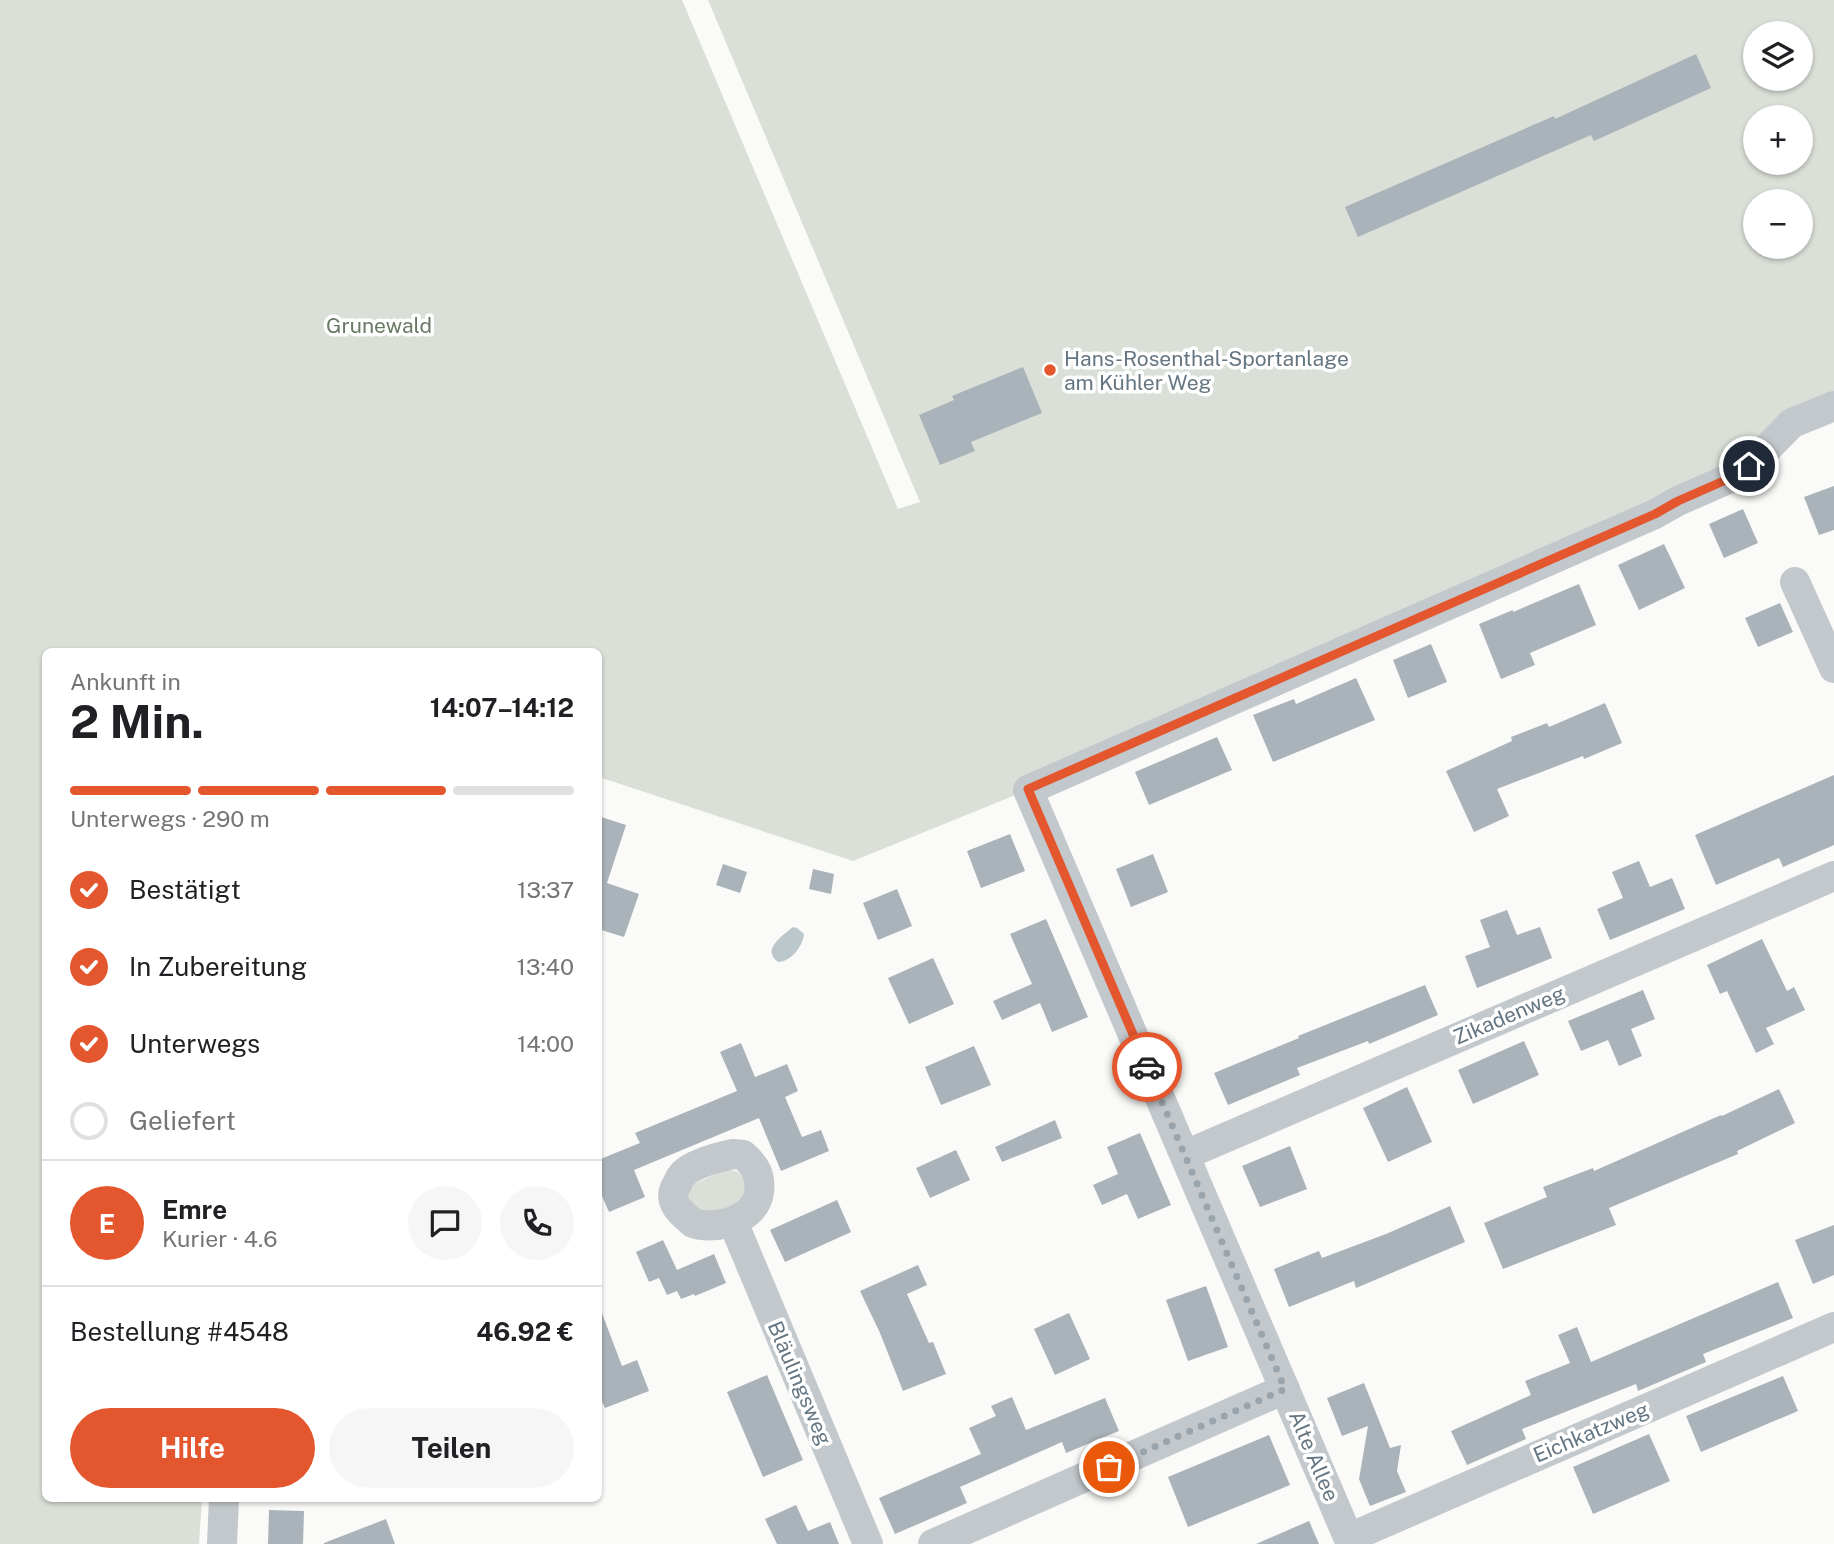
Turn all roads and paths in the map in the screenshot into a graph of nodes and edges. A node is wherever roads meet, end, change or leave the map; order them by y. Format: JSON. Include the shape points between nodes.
{"nodes":[{"id":1,"x":1834,"y":405,"type":"edge"},
{"id":2,"x":1795,"y":582,"type":"dead end"},
{"id":3,"x":1834,"y":668,"type":"edge"},
{"id":4,"x":1834,"y":876,"type":"edge"},
{"id":5,"x":1185,"y":1155,"type":"junction"},
{"id":6,"x":733,"y":1222,"type":"dead end"},
{"id":7,"x":1834,"y":1327,"type":"edge"},
{"id":8,"x":1285,"y":1389,"type":"junction"},
{"id":9,"x":224,"y":1502,"type":"edge"},
{"id":10,"x":1350,"y":1541,"type":"edge"},
{"id":11,"x":222,"y":1544,"type":"edge"},
{"id":12,"x":868,"y":1544,"type":"edge"},
{"id":13,"x":933,"y":1544,"type":"edge"}],
"edges":[{"from":1,"to":5,"type":"street","name":"Alte Allee","via":[[1792,423],[1744,472],[1028,789]]},
{"from":2,"to":3,"type":"street"},
{"from":4,"to":5,"type":"street","name":"Zikadenweg"},
{"from":5,"to":8,"type":"street","name":"Alte Allee"},
{"from":6,"to":12,"type":"street","name":"Bläulingsweg"},
{"from":7,"to":10,"type":"street","name":"Eichkatzweg"},
{"from":8,"to":10,"type":"street","name":"Alte Allee"},
{"from":8,"to":13,"type":"street"},
{"from":9,"to":11,"type":"street"}]}
